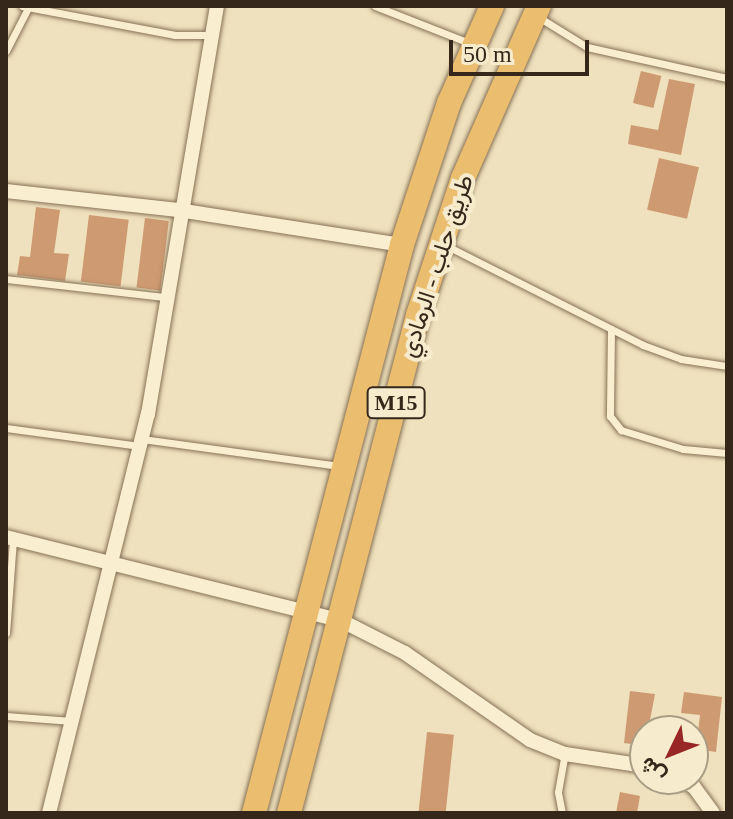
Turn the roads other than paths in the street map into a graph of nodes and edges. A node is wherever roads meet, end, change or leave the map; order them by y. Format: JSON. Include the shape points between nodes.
{"nodes":[{"id":1,"x":65,"y":6,"type":"edge"},
{"id":2,"x":217,"y":6,"type":"edge"},
{"id":3,"x":377,"y":6,"type":"edge"},
{"id":4,"x":492,"y":6,"type":"edge"},
{"id":5,"x":25,"y":7,"type":"edge"},
{"id":6,"x":537,"y":10,"type":"edge"},
{"id":7,"x":62,"y":15,"type":"junction"},
{"id":8,"x":212,"y":35,"type":"junction"},
{"id":9,"x":474,"y":44,"type":"junction"},
{"id":10,"x":6,"y":51,"type":"edge"},
{"id":11,"x":727,"y":78,"type":"edge"},
{"id":12,"x":6,"y":191,"type":"edge"},
{"id":13,"x":178,"y":210,"type":"junction"},
{"id":14,"x":442,"y":243,"type":"junction"},
{"id":15,"x":402,"y":245,"type":"junction"},
{"id":16,"x":6,"y":279,"type":"edge"},
{"id":17,"x":165,"y":297,"type":"junction"},
{"id":18,"x":611,"y":329,"type":"junction"},
{"id":19,"x":727,"y":366,"type":"edge"},
{"id":20,"x":6,"y":428,"type":"edge"},
{"id":21,"x":141,"y":442,"type":"junction"},
{"id":22,"x":727,"y":453,"type":"edge"},
{"id":23,"x":345,"y":467,"type":"junction"},
{"id":24,"x":10,"y":538,"type":"edge"},
{"id":25,"x":112,"y":561,"type":"junction"},
{"id":26,"x":306,"y":614,"type":"junction"},
{"id":27,"x":342,"y":621,"type":"junction"},
{"id":28,"x":6,"y":633,"type":"edge"},
{"id":29,"x":6,"y":716,"type":"edge"},
{"id":30,"x":72,"y":721,"type":"junction"},
{"id":31,"x":565,"y":754,"type":"junction"},
{"id":32,"x":629,"y":764,"type":"edge"},
{"id":33,"x":700,"y":795,"type":"edge"},
{"id":34,"x":49,"y":813,"type":"edge"},
{"id":35,"x":254,"y":813,"type":"edge"},
{"id":36,"x":289,"y":813,"type":"edge"},
{"id":37,"x":562,"y":813,"type":"edge"},
{"id":38,"x":713,"y":813,"type":"edge"}],
"edges":[{"from":1,"to":7,"type":"lane"},
{"from":2,"to":8,"type":"street"},
{"from":3,"to":9,"type":"lane"},
{"from":4,"to":9,"type":"highway","name":"طريق حلب - الرمادي","number":"M15"},
{"from":5,"to":7,"type":"lane"},
{"from":5,"to":10,"type":"lane"},
{"from":6,"to":11,"type":"lane","via":[[587,47]]},
{"from":6,"to":14,"type":"highway","name":"طريق حلب - الرمادي","number":"M15","via":[[463,178]]},
{"from":7,"to":8,"type":"lane","via":[[175,35]]},
{"from":8,"to":13,"type":"street"},
{"from":9,"to":15,"type":"highway","name":"طريق حلب - الرمادي","number":"M15"},
{"from":12,"to":13,"type":"street"},
{"from":13,"to":15,"type":"street"},
{"from":13,"to":17,"type":"street"},
{"from":14,"to":18,"type":"lane"},
{"from":14,"to":27,"type":"highway","name":"طريق حلب - الرمادي","number":"M15","via":[[418,315]]},
{"from":15,"to":23,"type":"highway","name":"طريق حلب - الرمادي","number":"M15"},
{"from":16,"to":17,"type":"lane"},
{"from":17,"to":21,"type":"street"},
{"from":18,"to":19,"type":"lane","via":[[681,359]]},
{"from":18,"to":22,"type":"lane","via":[[610,416],[621,430],[683,449]]},
{"from":20,"to":21,"type":"lane"},
{"from":21,"to":23,"type":"lane"},
{"from":21,"to":25,"type":"street"},
{"from":23,"to":26,"type":"highway","name":"طريق حلب - الرمادي","number":"M15"},
{"from":24,"to":25,"type":"street"},
{"from":24,"to":28,"type":"lane"},
{"from":25,"to":26,"type":"street"},
{"from":25,"to":30,"type":"street"},
{"from":26,"to":27,"type":"street"},
{"from":26,"to":35,"type":"highway","name":"طريق حلب - الرمادي","number":"M15"},
{"from":27,"to":31,"type":"street","via":[[405,653],[530,740]]},
{"from":27,"to":36,"type":"highway","name":"طريق حلب - الرمادي","number":"M15"},
{"from":29,"to":30,"type":"lane"},
{"from":30,"to":34,"type":"street"},
{"from":31,"to":32,"type":"street"},
{"from":31,"to":37,"type":"lane","via":[[558,792]]},
{"from":33,"to":38,"type":"street"}]}
